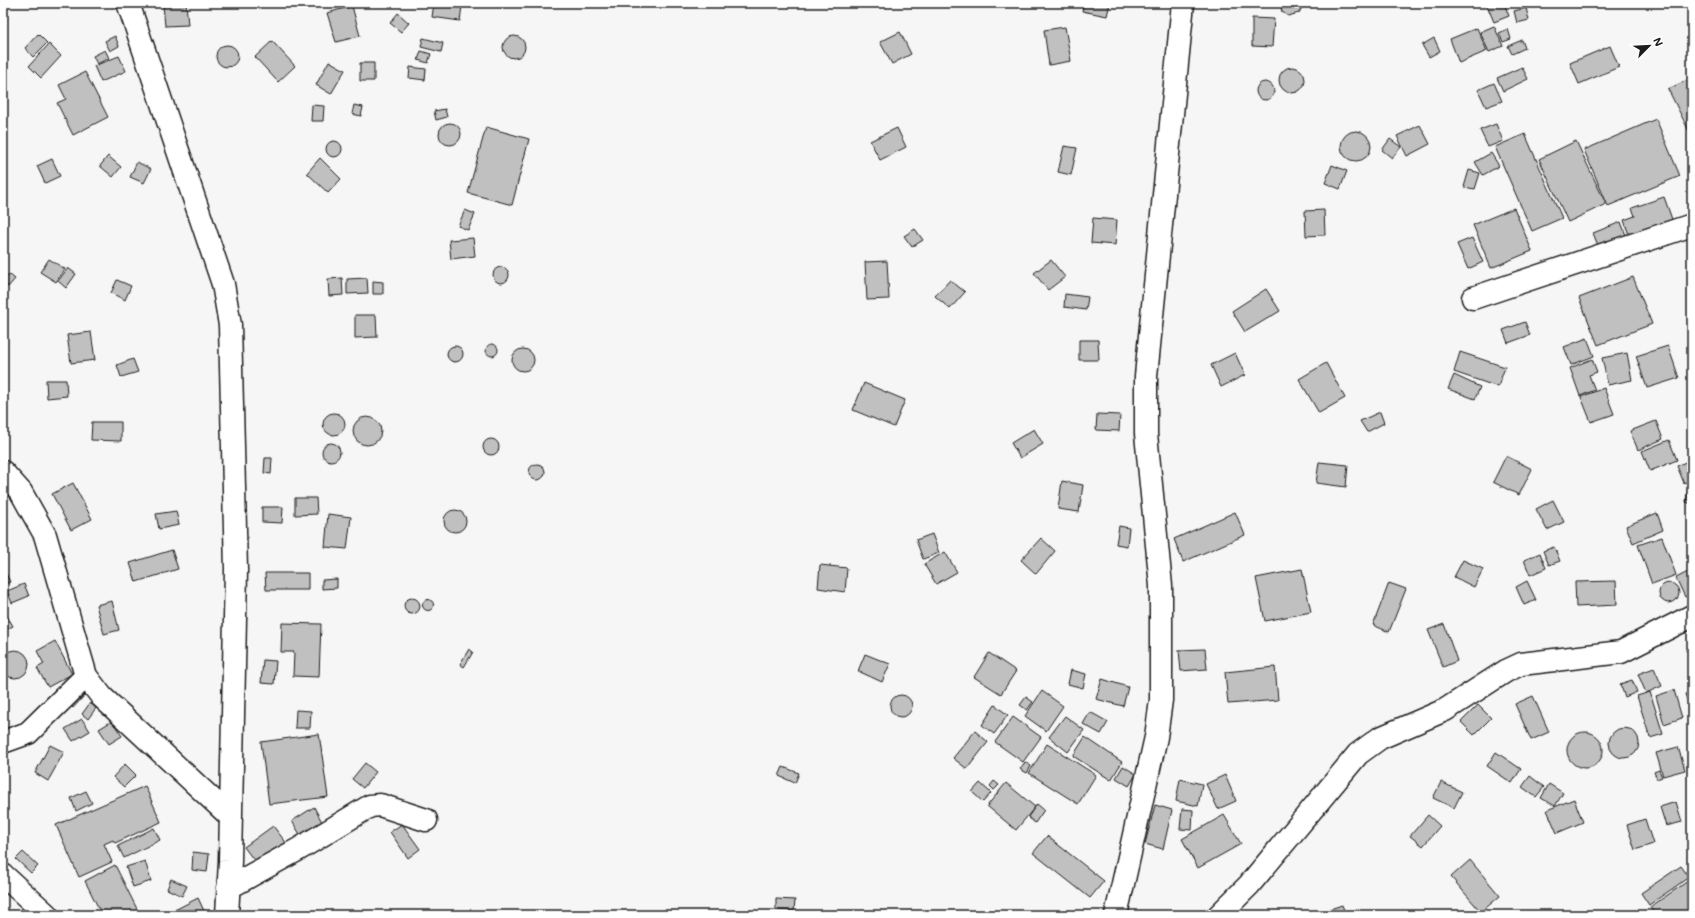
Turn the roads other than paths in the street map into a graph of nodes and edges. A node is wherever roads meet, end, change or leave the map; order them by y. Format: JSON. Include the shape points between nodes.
{"nodes":[{"id":1,"x":128,"y":3,"type":"edge"},
{"id":2,"x":1184,"y":3,"type":"edge"},
{"id":3,"x":1692,"y":225,"type":"edge"},
{"id":4,"x":1474,"y":298,"type":"dead end"},
{"id":5,"x":3,"y":472,"type":"edge"},
{"id":6,"x":1692,"y":616,"type":"edge"},
{"id":7,"x":86,"y":676,"type":"junction"},
{"id":8,"x":3,"y":742,"type":"edge"},
{"id":9,"x":231,"y":817,"type":"junction"},
{"id":10,"x":426,"y":820,"type":"dead end"},
{"id":11,"x":3,"y":875,"type":"edge"},
{"id":12,"x":228,"y":888,"type":"junction"},
{"id":13,"x":47,"y":915,"type":"edge"},
{"id":14,"x":227,"y":915,"type":"edge"},
{"id":15,"x":1116,"y":915,"type":"edge"},
{"id":16,"x":1219,"y":915,"type":"edge"}],
"edges":[{"from":1,"to":9,"type":"street","via":[[223,284],[230,325],[236,570]]},
{"from":2,"to":15,"type":"street","via":[[1146,376],[1146,434],[1161,586],[1162,700]]},
{"from":3,"to":4,"type":"street"},
{"from":5,"to":7,"type":"street","via":[[21,492],[45,535]]},
{"from":6,"to":16,"type":"street","via":[[1621,652],[1522,664],[1506,671],[1446,710],[1380,738],[1358,754],[1249,885]]},
{"from":7,"to":8,"type":"street","via":[[28,733]]},
{"from":7,"to":9,"type":"street","via":[[102,697]]},
{"from":9,"to":12,"type":"street"},
{"from":10,"to":12,"type":"street","via":[[380,805],[370,806]]},
{"from":11,"to":13,"type":"street"},
{"from":12,"to":14,"type":"street"}]}
